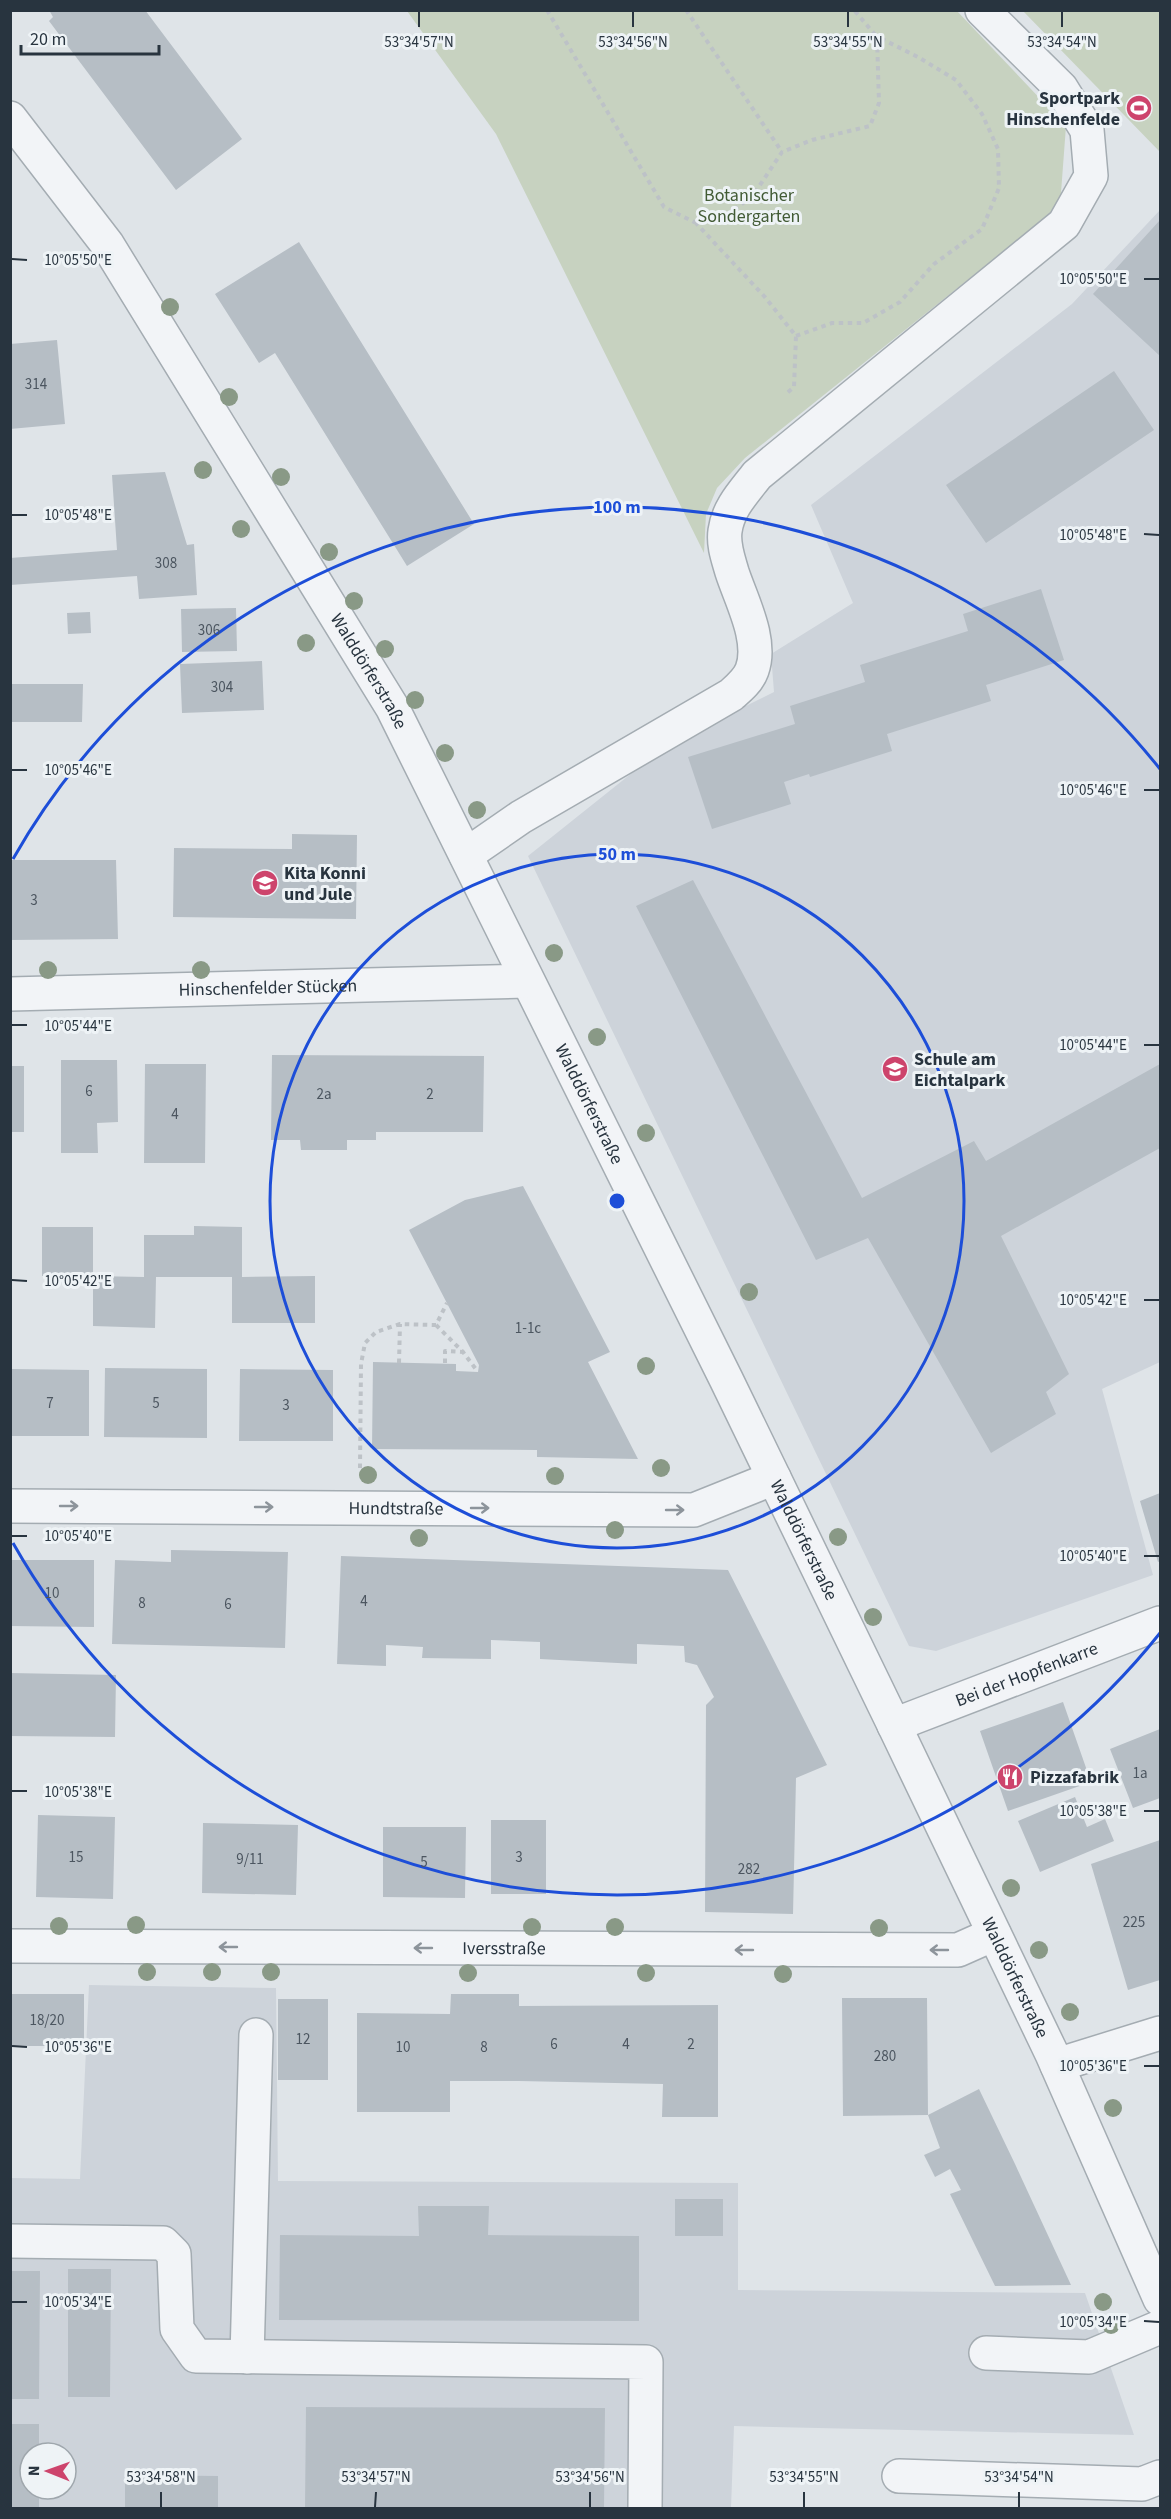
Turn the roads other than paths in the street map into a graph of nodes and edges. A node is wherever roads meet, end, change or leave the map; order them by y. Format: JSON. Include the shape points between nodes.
{"nodes":[{"id":1,"x":982,"y":10,"type":"edge"},
{"id":2,"x":10,"y":118,"type":"edge"},
{"id":3,"x":466,"y":855,"type":"junction"},
{"id":4,"x":526,"y":981,"type":"junction"},
{"id":5,"x":10,"y":994,"type":"edge"},
{"id":6,"x":774,"y":1478,"type":"junction"},
{"id":7,"x":10,"y":1506,"type":"edge"},
{"id":8,"x":1161,"y":1623,"type":"edge"},
{"id":9,"x":894,"y":1725,"type":"junction"},
{"id":10,"x":994,"y":1934,"type":"junction"},
{"id":11,"x":10,"y":1946,"type":"edge"},
{"id":12,"x":1161,"y":2033,"type":"edge"},
{"id":13,"x":256,"y":2035,"type":"dead end"},
{"id":14,"x":1057,"y":2065,"type":"junction"},
{"id":15,"x":10,"y":2241,"type":"edge"},
{"id":16,"x":1161,"y":2299,"type":"edge"},
{"id":17,"x":1161,"y":2326,"type":"edge"},
{"id":18,"x":986,"y":2353,"type":"dead end"},
{"id":19,"x":247,"y":2357,"type":"junction"},
{"id":20,"x":898,"y":2476,"type":"dead end"},
{"id":21,"x":1161,"y":2477,"type":"edge"},
{"id":22,"x":645,"y":2508,"type":"edge"}],
"edges":[{"from":1,"to":3,"type":"street","via":[[1061,88],[1087,130],[1091,176],[1065,224],[757,475],[735,505],[728,517],[724,545],[752,631],[755,654],[752,671],[743,685],[521,817]]},
{"from":2,"to":3,"type":"street","name":"Walddörferstraße","via":[[107,244],[392,707]]},
{"from":3,"to":4,"type":"street","name":"Walddörferstraße"},
{"from":4,"to":5,"type":"street","name":"Hinschenfelder Stücken"},
{"from":4,"to":6,"type":"street","name":"Walddörferstraße"},
{"from":7,"to":6,"type":"street","name":"Hundtstraße","one_way":true,"via":[[694,1510]]},
{"from":6,"to":9,"type":"street","name":"Walddörferstraße"},
{"from":8,"to":9,"type":"street","name":"Bei der Hopfenkarre"},
{"from":9,"to":10,"type":"street","name":"Walddörferstraße"},
{"from":10,"to":11,"type":"street","name":"Iversstraße","one_way":true,"via":[[958,1950]]},
{"from":10,"to":14,"type":"street","name":"Walddörferstraße"},
{"from":12,"to":14,"type":"street"},
{"from":13,"to":19,"type":"street"},
{"from":14,"to":16,"type":"street","name":"Walddörferstraße"},
{"from":15,"to":19,"type":"street","via":[[163,2242],[174,2254],[177,2329],[196,2356]]},
{"from":17,"to":18,"type":"street","via":[[1089,2357]]},
{"from":19,"to":22,"type":"street","via":[[646,2362]]},
{"from":20,"to":21,"type":"street","via":[[1142,2484]]}]}
